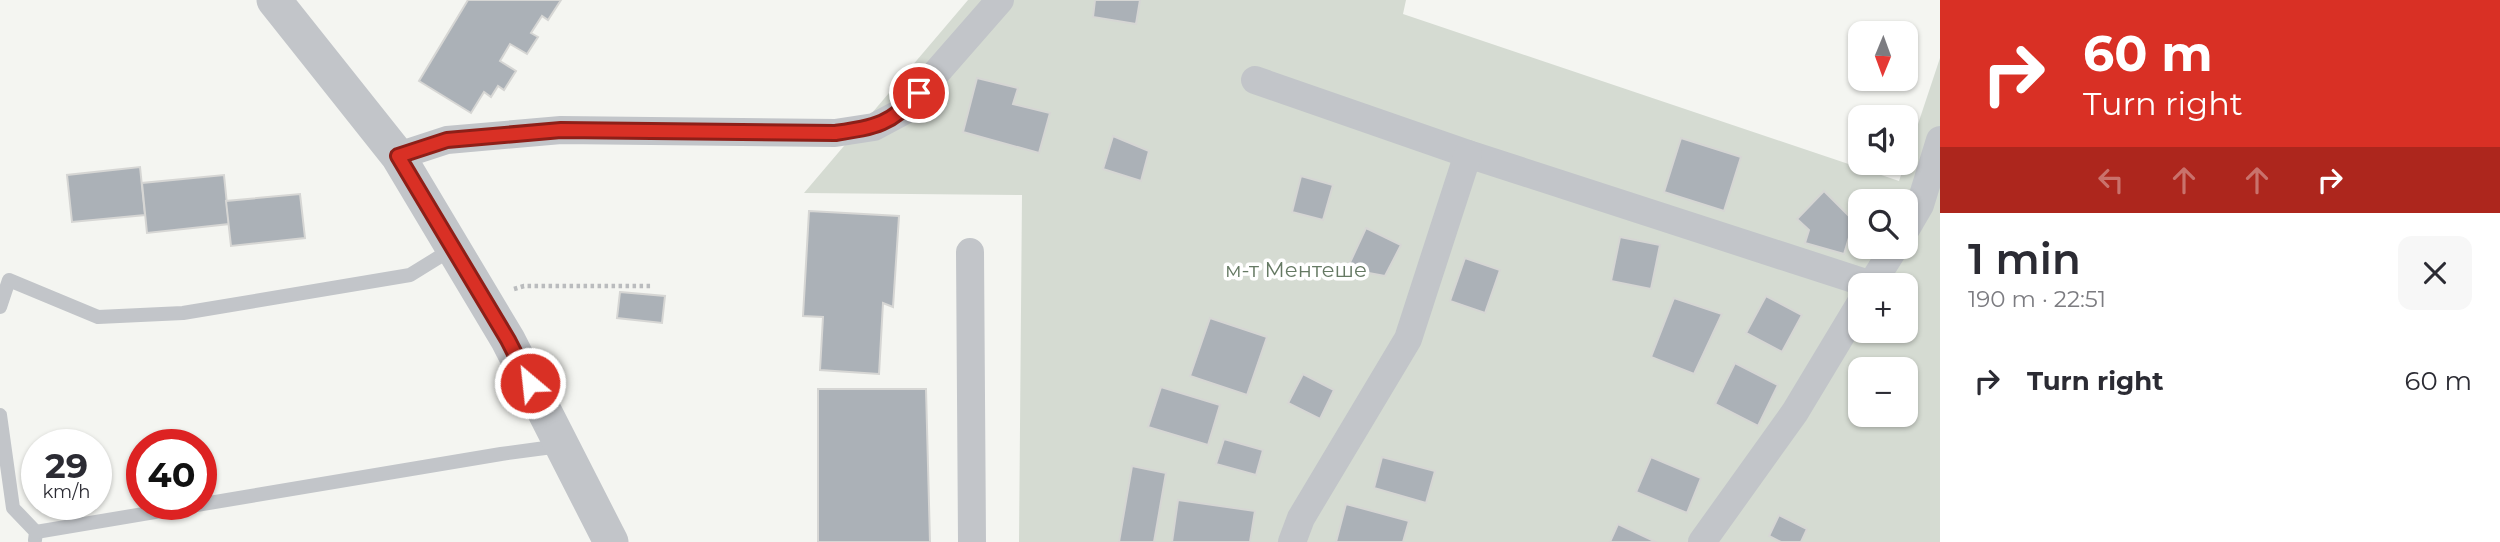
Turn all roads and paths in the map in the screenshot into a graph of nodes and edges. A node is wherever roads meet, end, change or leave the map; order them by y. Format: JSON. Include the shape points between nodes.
{"nodes":[{"id":1,"x":274,"y":0,"type":"edge"},
{"id":2,"x":1000,"y":0,"type":"edge"},
{"id":3,"x":1255,"y":80,"type":"dead end"},
{"id":4,"x":1940,"y":140,"type":"edge"},
{"id":5,"x":1468,"y":154,"type":"junction"},
{"id":6,"x":398,"y":156,"type":"junction"},
{"id":7,"x":1918,"y":208,"type":"edge"},
{"id":8,"x":454,"y":248,"type":"junction"},
{"id":9,"x":970,"y":252,"type":"dead end"},
{"id":10,"x":4,"y":277,"type":"edge"},
{"id":11,"x":1848,"y":278,"type":"edge"},
{"id":12,"x":651,"y":286,"type":"dead end"},
{"id":13,"x":483,"y":299,"type":"junction"},
{"id":14,"x":0,"y":307,"type":"edge"},
{"id":15,"x":1848,"y":324,"type":"edge"},
{"id":16,"x":0,"y":415,"type":"edge"},
{"id":17,"x":563,"y":446,"type":"junction"},
{"id":18,"x":35,"y":537,"type":"edge"},
{"id":19,"x":611,"y":542,"type":"edge"},
{"id":20,"x":972,"y":542,"type":"edge"},
{"id":21,"x":1292,"y":542,"type":"edge"},
{"id":22,"x":1702,"y":542,"type":"edge"}],
"edges":[{"from":1,"to":6,"type":"street"},
{"from":2,"to":6,"type":"street","via":[[902,112],[874,127],[835,133],[561,130],[447,140]]},
{"from":3,"to":5,"type":"street"},
{"from":4,"to":7,"type":"street"},
{"from":5,"to":11,"type":"street"},
{"from":5,"to":21,"type":"street","via":[[1408,340],[1301,518]]},
{"from":6,"to":8,"type":"street"},
{"from":8,"to":10,"type":"lane","via":[[410,275],[183,313],[98,317]]},
{"from":8,"to":13,"type":"street"},
{"from":9,"to":20,"type":"street"},
{"from":10,"to":14,"type":"lane"},
{"from":12,"to":13,"type":"path","via":[[524,286]]},
{"from":13,"to":17,"type":"street"},
{"from":15,"to":22,"type":"street","via":[[1795,412]]},
{"from":16,"to":18,"type":"lane","via":[[13,508]]},
{"from":17,"to":18,"type":"lane"},
{"from":17,"to":19,"type":"street"}]}
